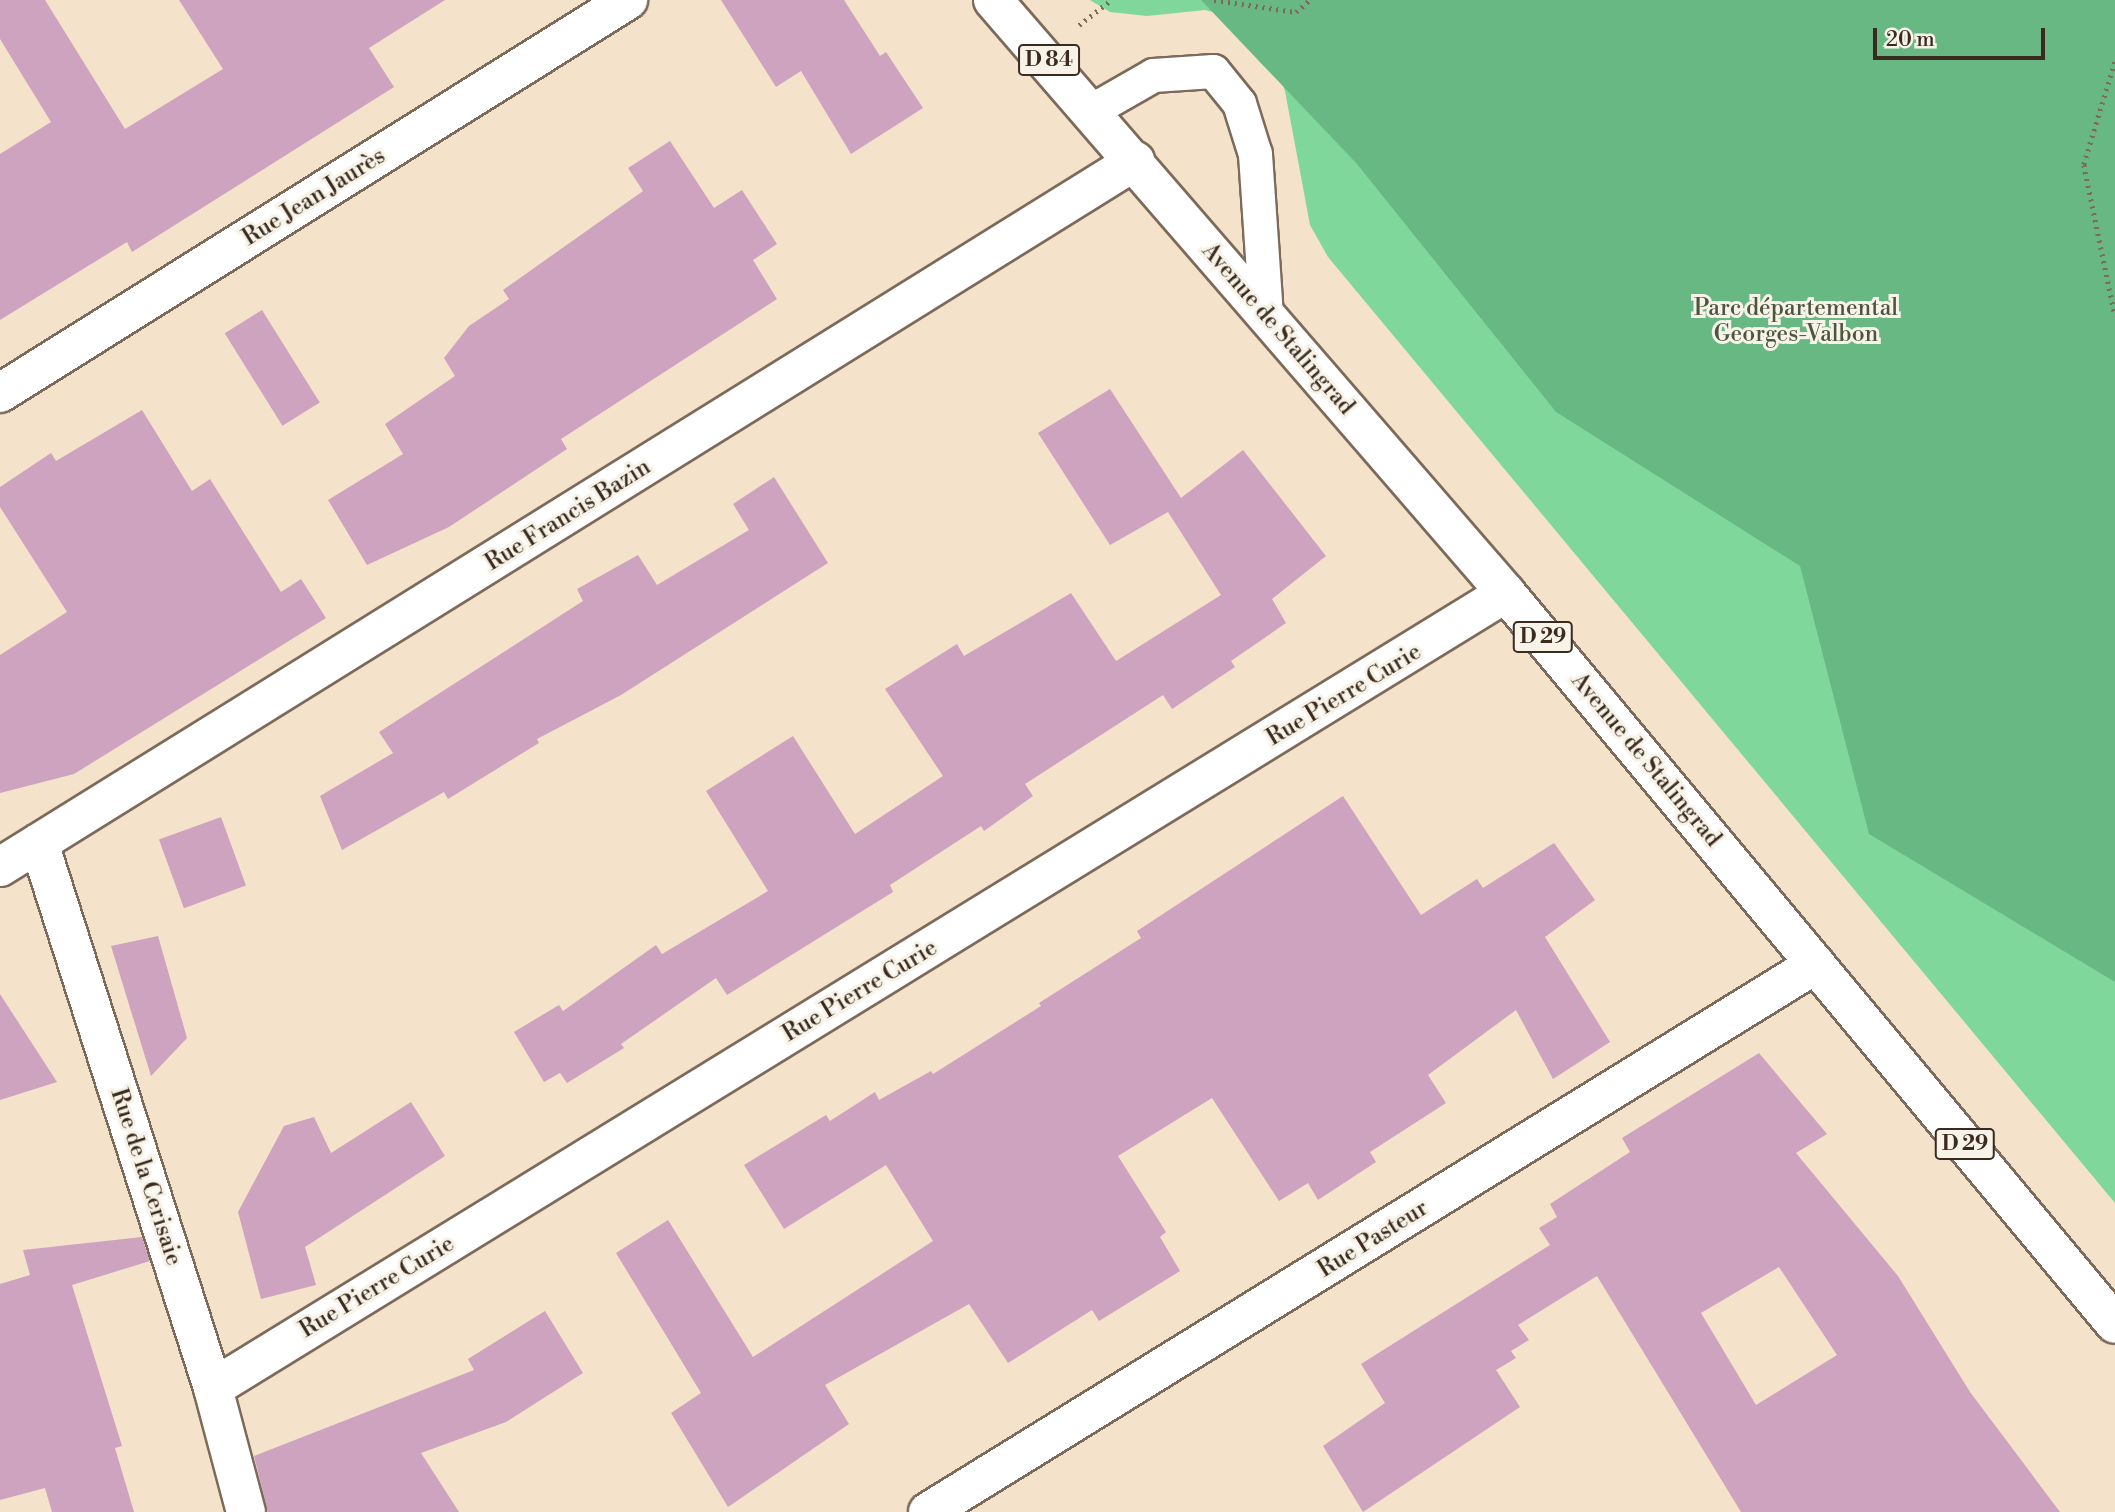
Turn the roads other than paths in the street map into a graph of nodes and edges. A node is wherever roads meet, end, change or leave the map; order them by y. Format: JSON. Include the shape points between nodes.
{"nodes":[{"id":1,"x":628,"y":0,"type":"edge"},
{"id":2,"x":999,"y":4,"type":"edge"},
{"id":3,"x":1092,"y":110,"type":"junction"},
{"id":4,"x":1135,"y":161,"type":"junction"},
{"id":5,"x":1266,"y":315,"type":"junction"},
{"id":6,"x":0,"y":393,"type":"edge"},
{"id":7,"x":1506,"y":593,"type":"junction"},
{"id":8,"x":39,"y":843,"type":"junction"},
{"id":9,"x":0,"y":867,"type":"edge"},
{"id":10,"x":1816,"y":964,"type":"junction"},
{"id":11,"x":2115,"y":1325,"type":"edge"},
{"id":12,"x":213,"y":1388,"type":"junction"},
{"id":13,"x":246,"y":1512,"type":"edge"},
{"id":14,"x":928,"y":1512,"type":"edge"}],
"edges":[{"from":1,"to":6,"type":"street","name":"Rue Jean Jaurès"},
{"from":2,"to":3,"type":"street","name":"Avenue de Stalingrad","number":"D 84"},
{"from":3,"to":4,"type":"street","name":"Avenue de Stalingrad","number":"D 29"},
{"from":3,"to":5,"type":"lane","via":[[1153,75],[1213,71],[1239,103],[1255,154]]},
{"from":4,"to":5,"type":"street","name":"Avenue de Stalingrad","number":"D 29"},
{"from":4,"to":8,"type":"street","name":"Rue Francis Bazin"},
{"from":5,"to":7,"type":"street","name":"Avenue de Stalingrad","number":"D 29"},
{"from":7,"to":10,"type":"street","name":"Avenue de Stalingrad","number":"D 29"},
{"from":7,"to":12,"type":"street","name":"Rue Pierre Curie"},
{"from":8,"to":9,"type":"street","name":"Rue Francis Bazin"},
{"from":8,"to":12,"type":"street","name":"Rue de la Cerisaie"},
{"from":10,"to":11,"type":"street","name":"Avenue de Stalingrad","number":"D 29"},
{"from":10,"to":14,"type":"street","name":"Rue Pasteur"},
{"from":12,"to":13,"type":"street","name":"Rue de la Cerisaie"}]}
